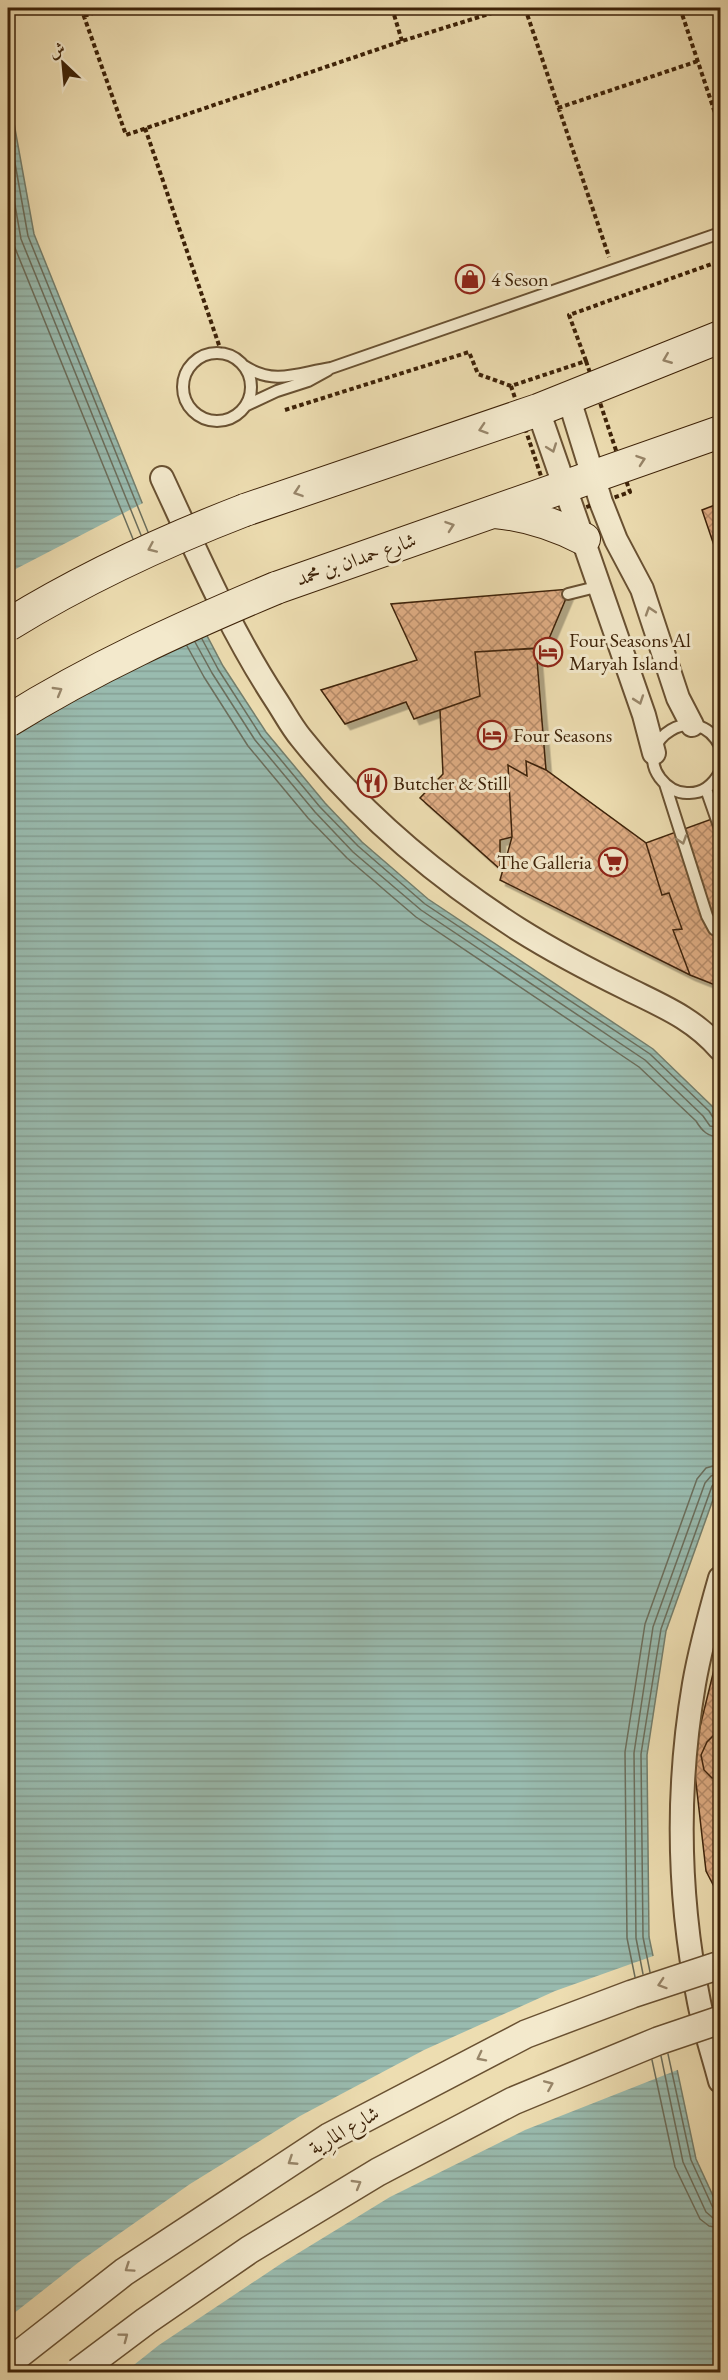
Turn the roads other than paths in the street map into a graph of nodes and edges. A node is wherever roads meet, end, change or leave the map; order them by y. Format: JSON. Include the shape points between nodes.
{"nodes":[{"id":1,"x":720,"y":232,"type":"edge"},
{"id":2,"x":720,"y":337,"type":"edge"},
{"id":3,"x":244,"y":366,"type":"junction"},
{"id":4,"x":331,"y":368,"type":"junction"},
{"id":5,"x":569,"y":399,"type":"junction"},
{"id":6,"x":245,"y":406,"type":"junction"},
{"id":7,"x":538,"y":410,"type":"junction"},
{"id":8,"x":720,"y":432,"type":"edge"},
{"id":9,"x":162,"y":478,"type":"dead end"},
{"id":10,"x":579,"y":481,"type":"junction"},
{"id":11,"x":491,"y":512,"type":"junction"},
{"id":12,"x":584,"y":539,"type":"junction"},
{"id":13,"x":600,"y":586,"type":"junction"},
{"id":14,"x":568,"y":594,"type":"dead end"},
{"id":15,"x":8,"y":625,"type":"edge"},
{"id":16,"x":8,"y":721,"type":"edge"},
{"id":17,"x":700,"y":728,"type":"junction"},
{"id":18,"x":720,"y":728,"type":"edge"},
{"id":19,"x":720,"y":746,"type":"edge"},
{"id":20,"x":654,"y":753,"type":"junction"},
{"id":21,"x":720,"y":772,"type":"edge"},
{"id":22,"x":664,"y":784,"type":"junction"},
{"id":23,"x":706,"y":789,"type":"junction"},
{"id":24,"x":720,"y":829,"type":"edge"},
{"id":25,"x":720,"y":933,"type":"edge"},
{"id":26,"x":720,"y":1049,"type":"edge"},
{"id":27,"x":720,"y":1578,"type":"edge"},
{"id":28,"x":717,"y":1966,"type":"dead end"},
{"id":29,"x":720,"y":2020,"type":"edge"},
{"id":30,"x":720,"y":2081,"type":"edge"},
{"id":31,"x":8,"y":2363,"type":"edge"},
{"id":32,"x":78,"y":2373,"type":"edge"}],
"edges":[{"from":1,"to":4,"type":"lane"},
{"from":2,"to":5,"type":"main road","one_way":true},
{"from":3,"to":4,"type":"lane","via":[[275,378]]},
{"from":3,"to":6,"type":"lane","via":[[250,382]]},
{"from":3,"to":6,"type":"lane","via":[[222,354],[205,356],[190,367],[183,383],[186,400],[197,415],[213,421],[231,418]]},
{"from":4,"to":6,"type":"lane","via":[[316,378]]},
{"from":5,"to":7,"type":"main road"},
{"from":5,"to":10,"type":"street"},
{"from":7,"to":10,"type":"street","one_way":true},
{"from":7,"to":15,"type":"main road","one_way":true,"bridge":true,"via":[[191,531],[92,577]]},
{"from":10,"to":8,"type":"main road","name":"شارع حمدان بن محمد","one_way":true},
{"from":9,"to":26,"type":"street","via":[[254,667],[300,737],[350,794],[411,851],[485,908],[536,941],[677,1013],[705,1031]]},
{"from":10,"to":11,"type":"main road","name":"شارع حمدان بن محمد"},
{"from":10,"to":12,"type":"street"},
{"from":17,"to":10,"type":"street","one_way":true,"via":[[678,698],[642,589],[608,522]]},
{"from":11,"to":12,"type":"main road","via":[[529,517]]},
{"from":16,"to":11,"type":"main road","name":"شارع حمدان بن محمد","one_way":true,"bridge":true,"via":[[188,624],[276,588]]},
{"from":12,"to":13,"type":"street"},
{"from":13,"to":14,"type":"lane"},
{"from":13,"to":20,"type":"street","one_way":true},
{"from":17,"to":18,"type":"lane"},
{"from":17,"to":19,"type":"lane","via":[[717,738]]},
{"from":17,"to":20,"type":"lane","via":[[672,729]]},
{"from":20,"to":22,"type":"lane","via":[[654,764]]},
{"from":21,"to":23,"type":"lane"},
{"from":22,"to":23,"type":"lane","via":[[684,794]]},
{"from":22,"to":25,"type":"lane","one_way":true,"via":[[707,916]]},
{"from":23,"to":24,"type":"lane"},
{"from":27,"to":30,"type":"street","via":[[691,1704],[681,1846],[693,1970]]},
{"from":28,"to":31,"type":"street","name":"شارع المارِية","one_way":true,"bridge":true,"via":[[526,2034],[329,2137],[124,2272]]},
{"from":32,"to":29,"type":"street","one_way":true,"bridge":true,"via":[[249,2250],[378,2172],[513,2101]]}]}
